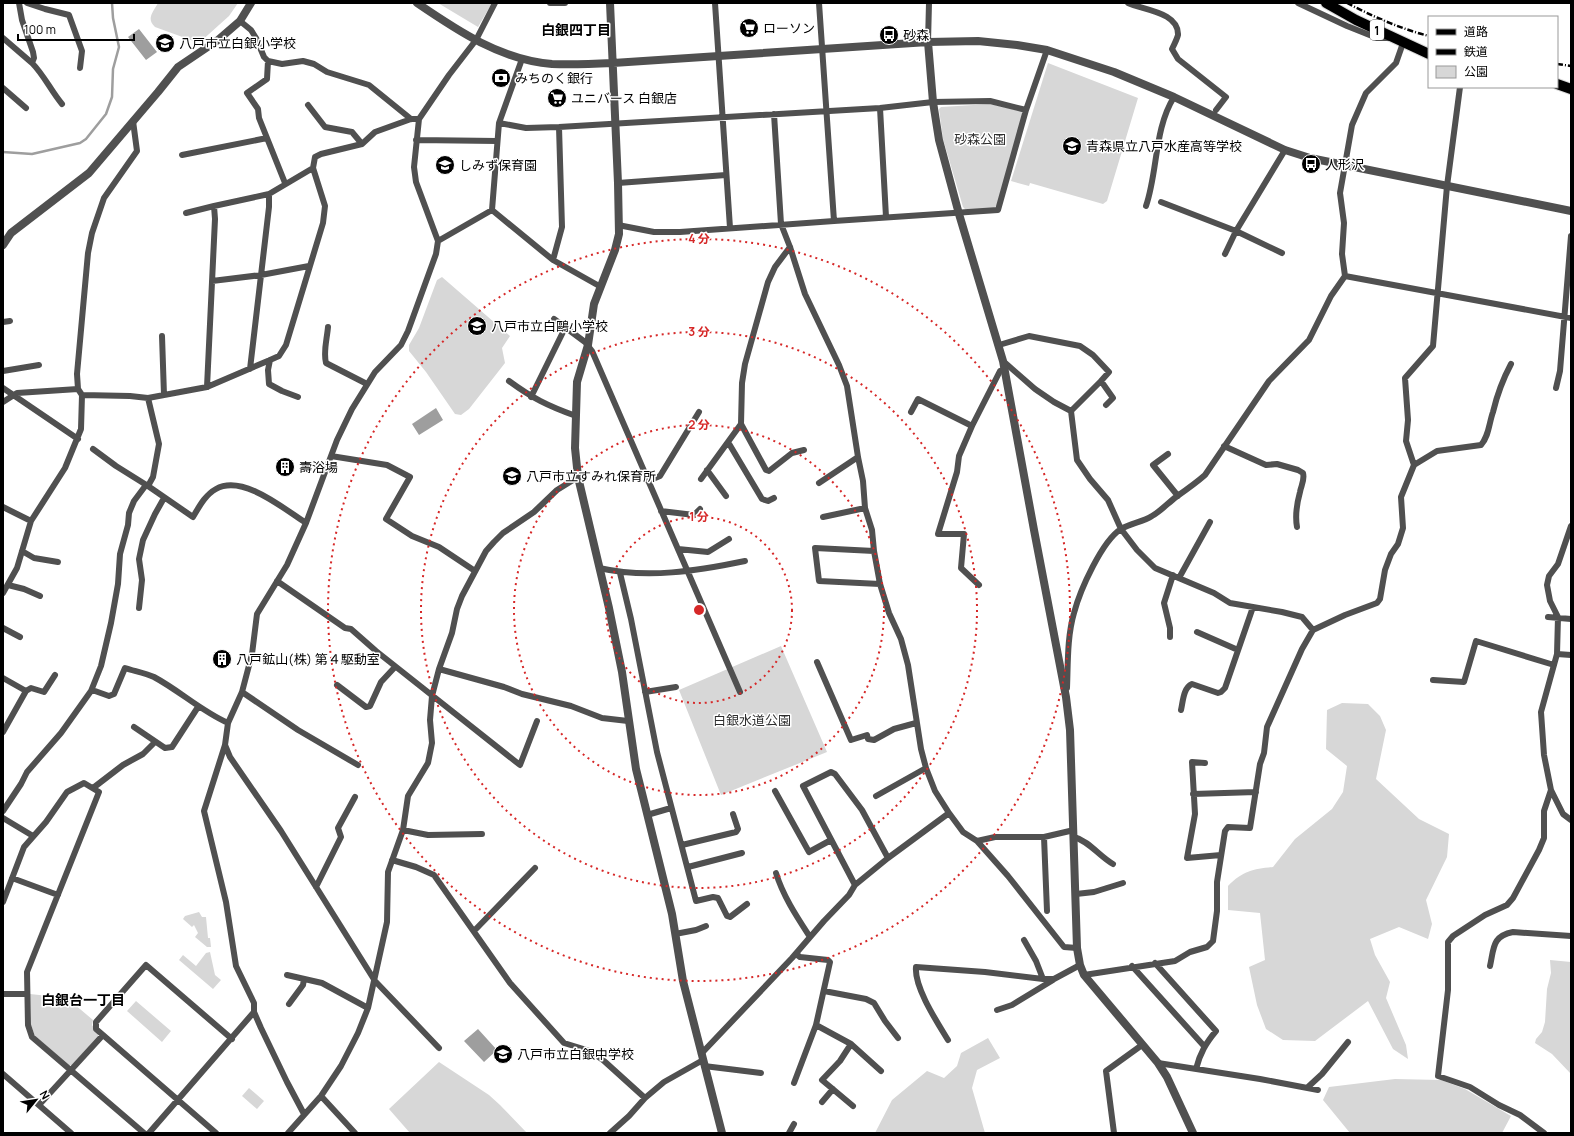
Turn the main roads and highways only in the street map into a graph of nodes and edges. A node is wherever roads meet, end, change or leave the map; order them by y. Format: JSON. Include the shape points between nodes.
{"nodes":[{"id":1,"x":1326,"y":3,"type":"edge"},
{"id":2,"x":1428,"y":54,"type":"edge"},
{"id":3,"x":1558,"y":84,"type":"edge"},
{"id":4,"x":1571,"y":89,"type":"edge"}],
"edges":[{"from":1,"to":2,"type":"main road","number":"1"},
{"from":3,"to":4,"type":"main road"}]}
